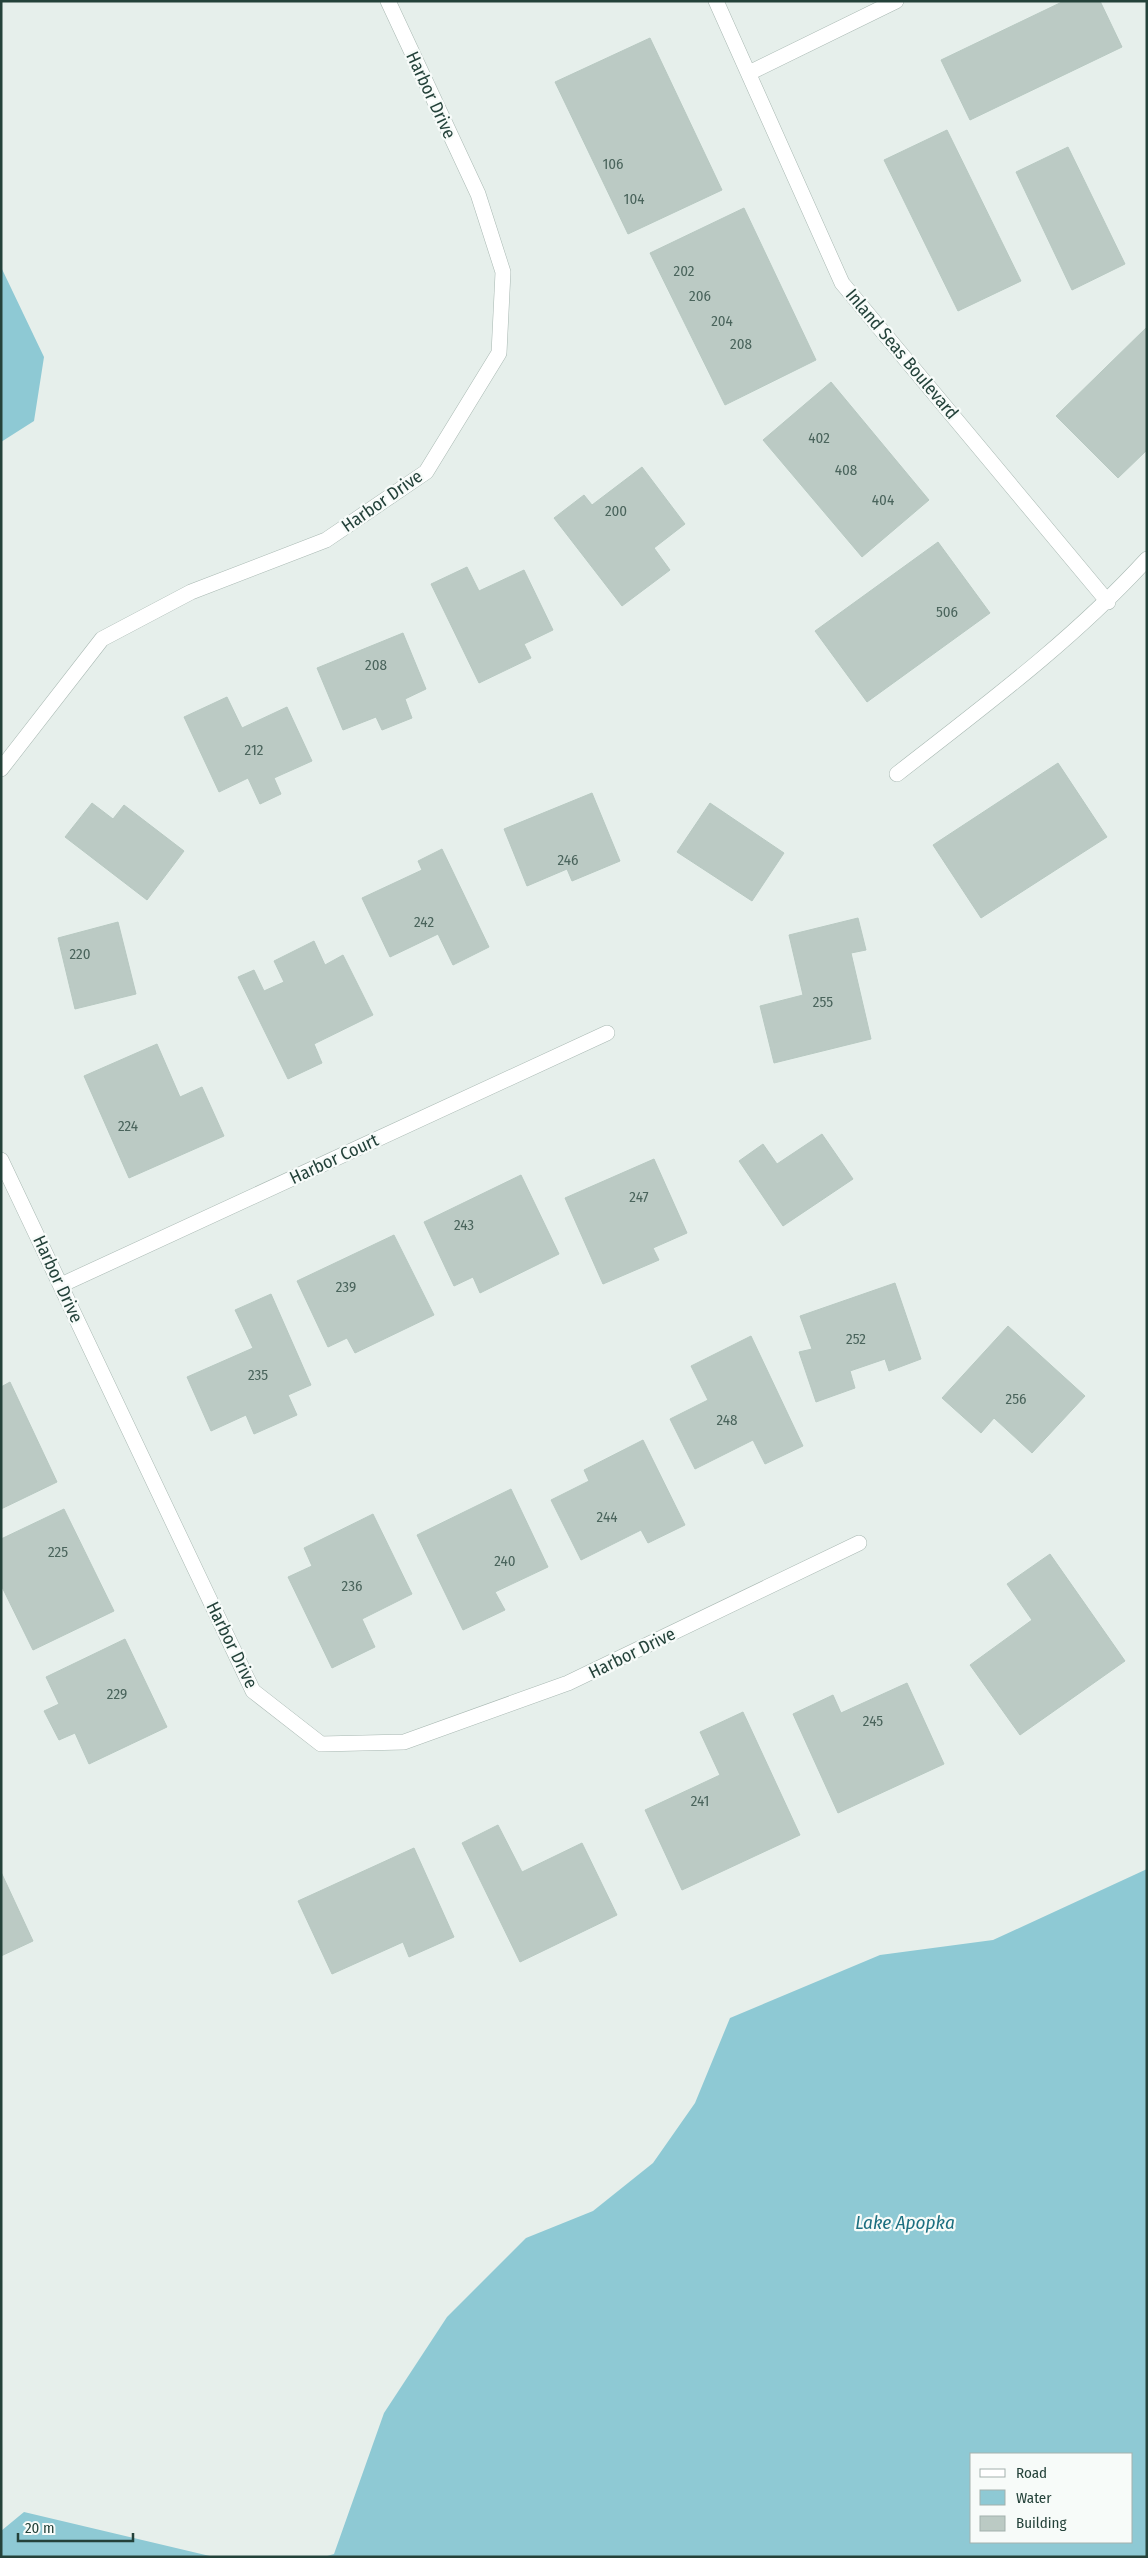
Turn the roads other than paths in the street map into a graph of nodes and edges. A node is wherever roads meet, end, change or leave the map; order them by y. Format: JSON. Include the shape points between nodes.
{"nodes":[{"id":1,"x":388,"y":1,"type":"edge"},
{"id":2,"x":716,"y":1,"type":"edge"},
{"id":3,"x":896,"y":1,"type":"edge"},
{"id":4,"x":749,"y":73,"type":"junction"},
{"id":5,"x":1147,"y":559,"type":"edge"},
{"id":6,"x":1108,"y":602,"type":"junction"},
{"id":7,"x":1,"y":769,"type":"edge"},
{"id":8,"x":897,"y":774,"type":"dead end"},
{"id":9,"x":607,"y":1033,"type":"dead end"},
{"id":10,"x":1,"y":1160,"type":"edge"},
{"id":11,"x":61,"y":1285,"type":"junction"},
{"id":12,"x":859,"y":1543,"type":"dead end"}],
"edges":[{"from":1,"to":7,"type":"street","name":"Harbor Drive","via":[[478,194],[503,272],[498,353],[426,472],[326,540],[191,592],[102,638]]},
{"from":2,"to":4,"type":"street","name":"Inland Seas Boulevard"},
{"from":3,"to":4,"type":"street"},
{"from":4,"to":6,"type":"street","name":"Inland Seas Boulevard","via":[[842,283]]},
{"from":5,"to":6,"type":"street"},
{"from":6,"to":8,"type":"street","via":[[1028,671]]},
{"from":9,"to":11,"type":"street","name":"Harbor Court"},
{"from":10,"to":11,"type":"street","name":"Harbor Drive"},
{"from":11,"to":12,"type":"street","name":"Harbor Drive","via":[[253,1692],[321,1744],[404,1742],[568,1683]]}]}
